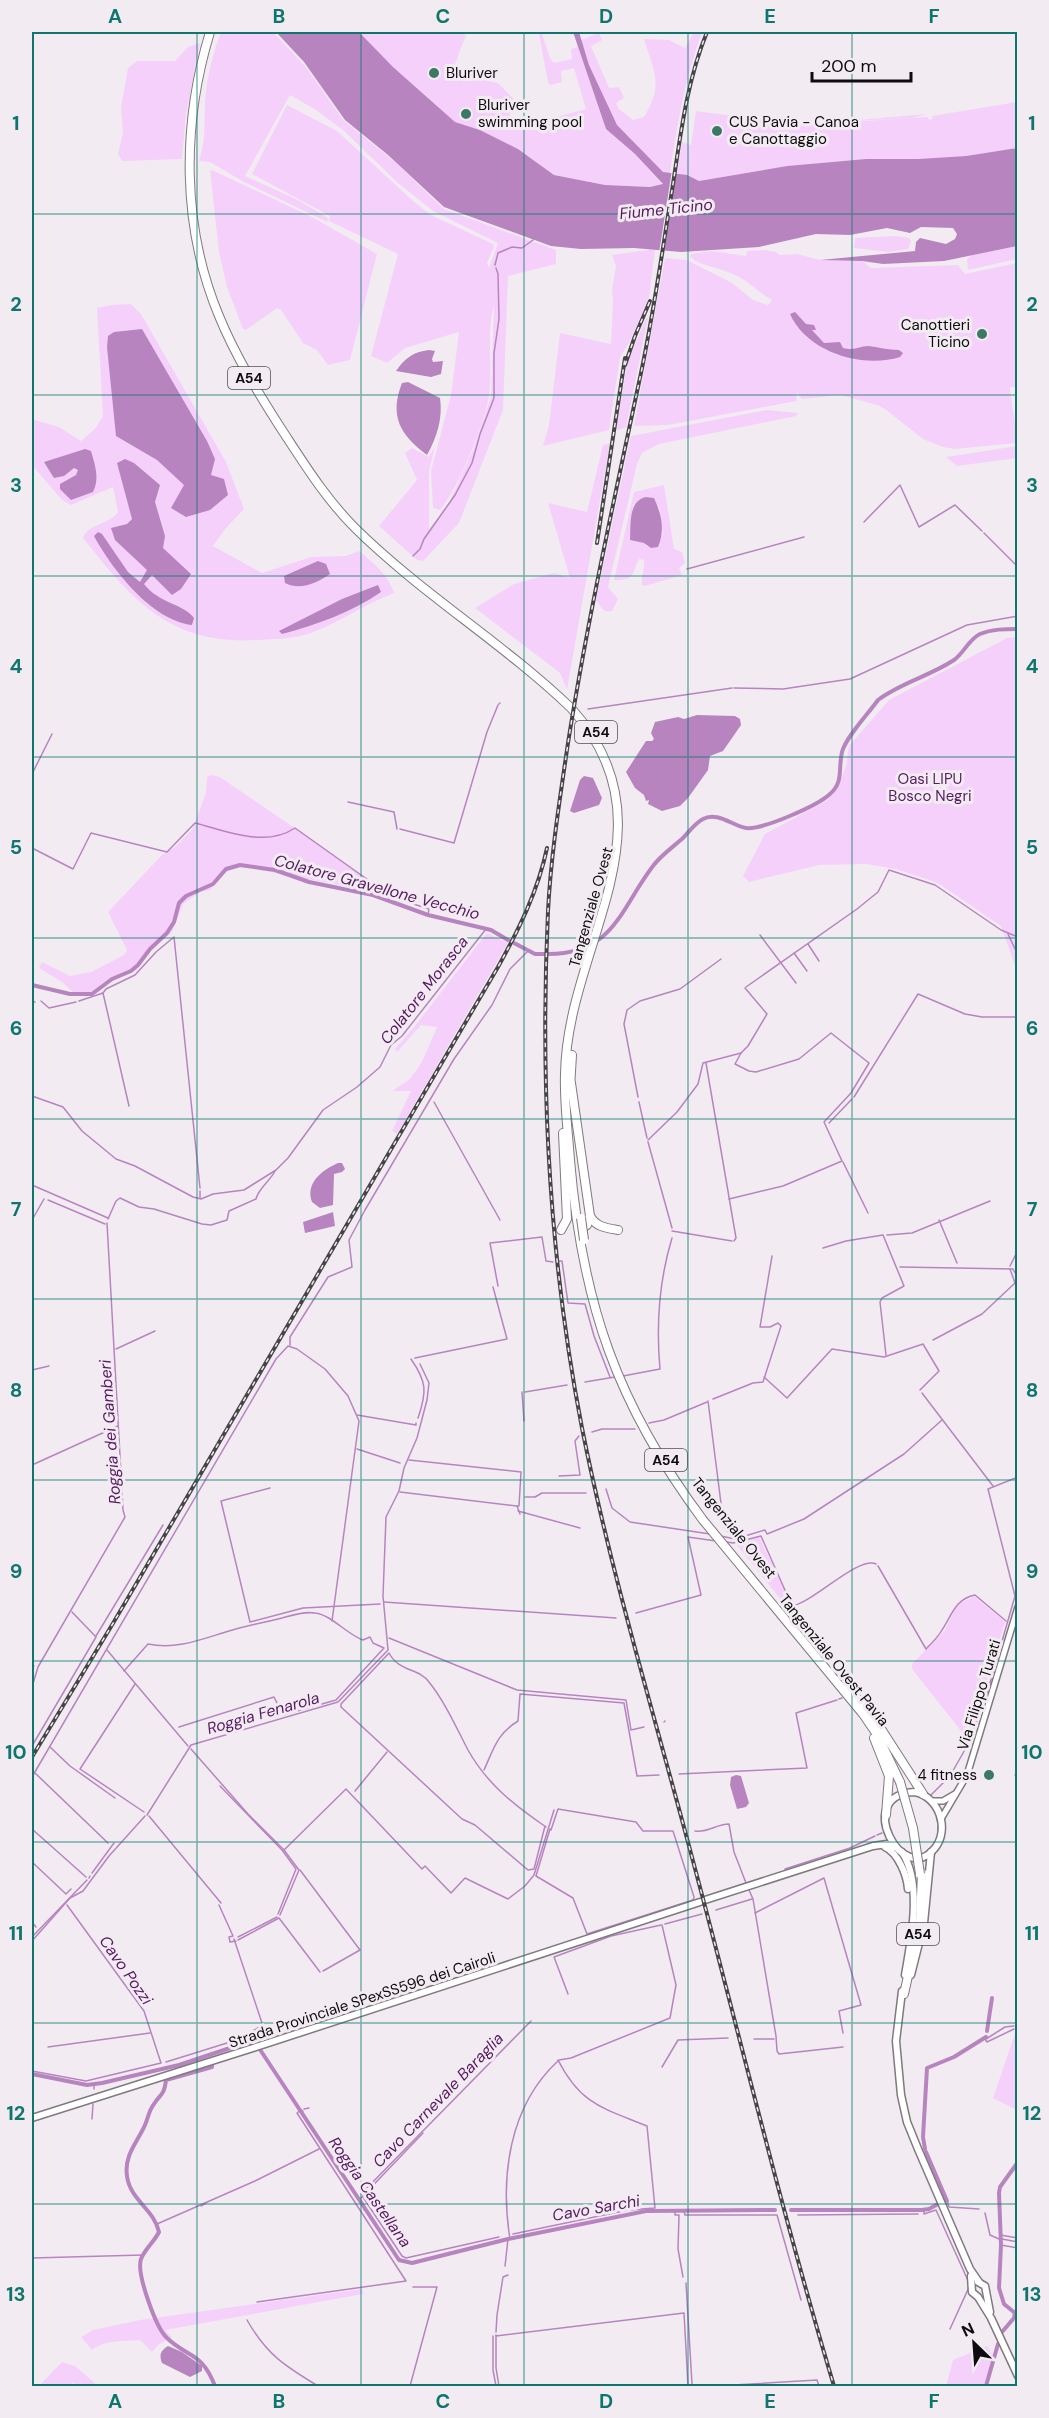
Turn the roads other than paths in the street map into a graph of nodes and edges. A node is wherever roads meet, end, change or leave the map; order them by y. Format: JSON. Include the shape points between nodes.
{"nodes":[{"id":1,"x":210,"y":32,"type":"edge"},
{"id":2,"x":214,"y":32,"type":"edge"},
{"id":3,"x":194,"y":111,"type":"junction"},
{"id":4,"x":568,"y":1073,"type":"junction"},
{"id":5,"x":590,"y":1216,"type":"junction"},
{"id":6,"x":567,"y":1219,"type":"junction"},
{"id":7,"x":561,"y":1230,"type":"dead end"},
{"id":8,"x":618,"y":1230,"type":"dead end"},
{"id":9,"x":620,"y":1377,"type":"joint"},
{"id":10,"x":1017,"y":1607,"type":"edge"},
{"id":11,"x":832,"y":1672,"type":"junction"},
{"id":12,"x":960,"y":1788,"type":"junction"},
{"id":13,"x":923,"y":1794,"type":"junction"},
{"id":14,"x":930,"y":1801,"type":"junction"},
{"id":15,"x":886,"y":1815,"type":"junction"},
{"id":16,"x":941,"y":1819,"type":"junction"},
{"id":17,"x":886,"y":1829,"type":"junction"},
{"id":18,"x":873,"y":1846,"type":"junction"},
{"id":19,"x":894,"y":1847,"type":"junction"},
{"id":20,"x":902,"y":1852,"type":"junction"},
{"id":21,"x":932,"y":1852,"type":"junction"},
{"id":22,"x":849,"y":1853,"type":"junction"},
{"id":23,"x":912,"y":1931,"type":"junction"},
{"id":24,"x":903,"y":1995,"type":"junction"},
{"id":25,"x":32,"y":2118,"type":"edge"},
{"id":26,"x":976,"y":2283,"type":"junction"},
{"id":27,"x":986,"y":2290,"type":"junction"},
{"id":28,"x":978,"y":2297,"type":"junction"},
{"id":29,"x":991,"y":2318,"type":"junction"},
{"id":30,"x":1017,"y":2376,"type":"edge"}],
"edges":[{"from":1,"to":3,"type":"highway","name":"Tangenziale Ovest","number":"A54"},
{"from":2,"to":3,"type":"highway","name":"Tangenziale Ovest","number":"A54"},
{"from":3,"to":4,"type":"highway","name":"Tangenziale Ovest","number":"A54","via":[[188,165],[206,276],[229,340],[258,393],[323,492],[355,528],[574,704],[609,755],[620,793],[624,833],[617,877],[573,1009]]},
{"from":4,"to":5,"type":"highway"},
{"from":4,"to":6,"type":"highway","via":[[563,1115]]},
{"from":4,"to":9,"type":"highway","name":"Tangenziale Ovest","number":"A54","bridge":true,"via":[[581,1240]]},
{"from":5,"to":6,"type":"highway","via":[[587,1225],[578,1229]]},
{"from":5,"to":8,"type":"highway","via":[[602,1227]]},
{"from":6,"to":7,"type":"highway"},
{"from":9,"to":11,"type":"highway","name":"Tangenziale Ovest Pavia","number":"A54","via":[[656,1453],[678,1487]]},
{"from":10,"to":12,"type":"main road","name":"Via Filippo Turati"},
{"from":11,"to":13,"type":"highway","via":[[874,1718]]},
{"from":11,"to":15,"type":"highway","via":[[884,1758],[889,1776]]},
{"from":11,"to":24,"type":"highway","name":"Tangenziale Ovest Pavia","number":"A54","bridge":true,"via":[[878,1736],[902,1781],[913,1828],[921,1873],[920,1903]]},
{"from":12,"to":14,"type":"main road","via":[[943,1801]]},
{"from":12,"to":16,"type":"main road","name":"Via Filippo Turati"},
{"from":13,"to":14,"type":"main road"},
{"from":13,"to":15,"type":"main road","via":[[900,1795],[892,1801]]},
{"from":14,"to":16,"type":"main road"},
{"from":15,"to":17,"type":"main road"},
{"from":16,"to":21,"type":"main road","via":[[942,1834]]},
{"from":17,"to":18,"type":"main road"},
{"from":17,"to":19,"type":"main road"},
{"from":18,"to":19,"type":"main road","name":"Strada Provinciale SPexSS596 dei Cairoli"},
{"from":18,"to":22,"type":"main road","name":"Strada Provinciale SPexSS596 dei Cairoli"},
{"from":19,"to":20,"type":"main road"},
{"from":20,"to":21,"type":"main road","via":[[918,1857]]},
{"from":20,"to":23,"type":"main road","via":[[912,1880]]},
{"from":21,"to":24,"type":"main road","via":[[924,1923],[915,1965]]},
{"from":22,"to":23,"type":"main road","via":[[890,1849],[908,1884]]},
{"from":22,"to":25,"type":"main road","name":"Strada Provinciale SPexSS596 dei Cairoli"},
{"from":23,"to":24,"type":"main road"},
{"from":24,"to":26,"type":"main road","via":[[897,2062],[907,2122]]},
{"from":26,"to":27,"type":"main road"},
{"from":26,"to":28,"type":"main road","via":[[972,2292]]},
{"from":27,"to":28,"type":"main road"},
{"from":27,"to":29,"type":"main road"},
{"from":28,"to":29,"type":"main road"},
{"from":29,"to":30,"type":"main road"}]}
